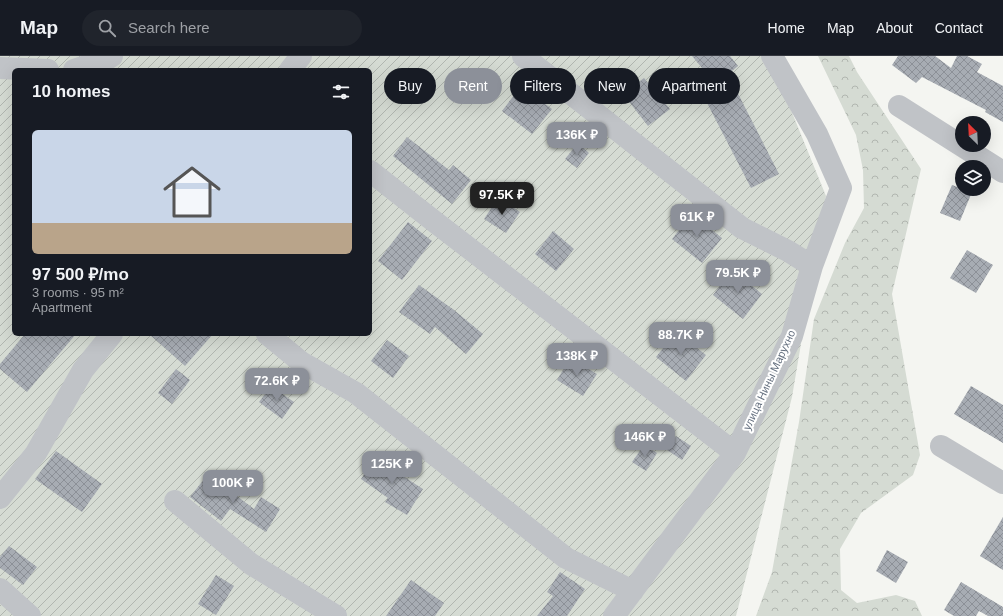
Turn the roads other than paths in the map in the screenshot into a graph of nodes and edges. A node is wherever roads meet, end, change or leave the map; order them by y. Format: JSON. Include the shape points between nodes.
{"nodes":[{"id":1,"x":112,"y":56,"type":"edge"},
{"id":2,"x":301,"y":56,"type":"edge"},
{"id":3,"x":523,"y":56,"type":"edge"},
{"id":4,"x":772,"y":56,"type":"edge"},
{"id":5,"x":0,"y":68,"type":"edge"},
{"id":6,"x":12,"y":68,"type":"edge"},
{"id":7,"x":80,"y":68,"type":"edge"},
{"id":8,"x":292,"y":68,"type":"edge"},
{"id":9,"x":900,"y":106,"type":"dead end"},
{"id":10,"x":1003,"y":172,"type":"edge"},
{"id":11,"x":372,"y":173,"type":"edge"},
{"id":12,"x":812,"y":266,"type":"junction"},
{"id":13,"x":110,"y":336,"type":"edge"},
{"id":14,"x":269,"y":336,"type":"edge"},
{"id":15,"x":941,"y":446,"type":"dead end"},
{"id":16,"x":735,"y":453,"type":"junction"},
{"id":17,"x":1003,"y":483,"type":"edge"},
{"id":18,"x":0,"y":498,"type":"edge"},
{"id":19,"x":175,"y":501,"type":"dead end"},
{"id":20,"x":0,"y":589,"type":"edge"},
{"id":21,"x":633,"y":591,"type":"junction"},
{"id":22,"x":30,"y":616,"type":"edge"},
{"id":23,"x":336,"y":616,"type":"edge"},
{"id":24,"x":614,"y":616,"type":"edge"}],
"edges":[{"from":1,"to":7,"type":"street"},
{"from":2,"to":8,"type":"street"},
{"from":3,"to":12,"type":"street","via":[[742,228]]},
{"from":4,"to":12,"type":"street","name":"улица Нины Марухно","via":[[817,134],[841,188]]},
{"from":5,"to":6,"type":"street"},
{"from":9,"to":10,"type":"street"},
{"from":11,"to":16,"type":"street"},
{"from":12,"to":16,"type":"street","name":"улица Нины Марухно","via":[[792,336]]},
{"from":13,"to":18,"type":"street","via":[[83,370],[36,453]]},
{"from":14,"to":21,"type":"street","via":[[301,362],[356,394],[566,558]]},
{"from":15,"to":17,"type":"street"},
{"from":16,"to":21,"type":"street","name":"улица Нины Марухно"},
{"from":19,"to":23,"type":"street","via":[[251,564]]},
{"from":20,"to":22,"type":"street"},
{"from":21,"to":24,"type":"street","name":"улица Нины Марухно"}]}
